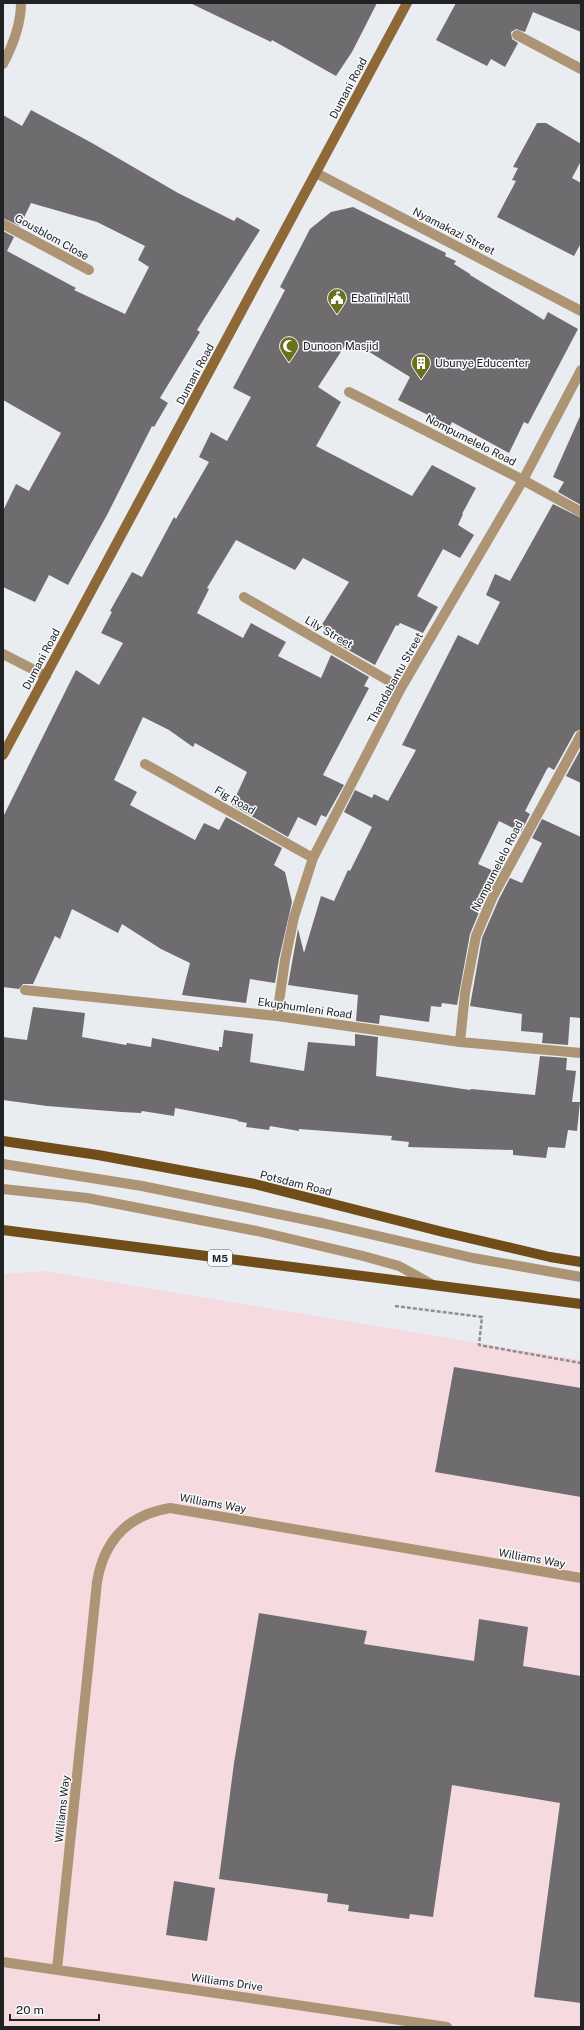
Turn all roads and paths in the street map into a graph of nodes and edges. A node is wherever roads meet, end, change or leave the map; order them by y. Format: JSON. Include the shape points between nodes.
{"nodes":[{"id":1,"x":21,"y":3,"type":"edge"},
{"id":2,"x":407,"y":3,"type":"edge"},
{"id":3,"x":517,"y":35,"type":"dead end"},
{"id":4,"x":3,"y":64,"type":"edge"},
{"id":5,"x":581,"y":69,"type":"edge"},
{"id":6,"x":316,"y":173,"type":"junction"},
{"id":7,"x":3,"y":224,"type":"edge"},
{"id":8,"x":89,"y":270,"type":"dead end"},
{"id":9,"x":581,"y":311,"type":"edge"},
{"id":10,"x":581,"y":370,"type":"edge"},
{"id":11,"x":349,"y":392,"type":"dead end"},
{"id":12,"x":523,"y":480,"type":"junction"},
{"id":13,"x":581,"y":512,"type":"edge"},
{"id":14,"x":244,"y":597,"type":"dead end"},
{"id":15,"x":3,"y":654,"type":"edge"},
{"id":16,"x":46,"y":676,"type":"junction"},
{"id":17,"x":401,"y":688,"type":"junction"},
{"id":18,"x":581,"y":735,"type":"edge"},
{"id":19,"x":3,"y":755,"type":"edge"},
{"id":20,"x":145,"y":764,"type":"dead end"},
{"id":21,"x":313,"y":858,"type":"junction"},
{"id":22,"x":25,"y":990,"type":"dead end"},
{"id":23,"x":277,"y":1016,"type":"junction"},
{"id":24,"x":460,"y":1042,"type":"junction"},
{"id":25,"x":581,"y":1053,"type":"edge"},
{"id":26,"x":3,"y":1141,"type":"edge"},
{"id":27,"x":3,"y":1164,"type":"edge"},
{"id":28,"x":3,"y":1189,"type":"edge"},
{"id":29,"x":3,"y":1230,"type":"edge"},
{"id":30,"x":581,"y":1262,"type":"edge"},
{"id":31,"x":581,"y":1277,"type":"edge"},
{"id":32,"x":436,"y":1287,"type":"junction"},
{"id":33,"x":581,"y":1304,"type":"edge"},
{"id":34,"x":395,"y":1306,"type":"dead end"},
{"id":35,"x":581,"y":1363,"type":"edge"},
{"id":36,"x":581,"y":1578,"type":"edge"},
{"id":37,"x":3,"y":1962,"type":"edge"},
{"id":38,"x":57,"y":1969,"type":"junction"},
{"id":39,"x":447,"y":2027,"type":"edge"}],
"edges":[{"from":1,"to":4,"type":"street","via":[[17,30]]},
{"from":2,"to":6,"type":"street","name":"Dumani Road"},
{"from":3,"to":5,"type":"street"},
{"from":6,"to":9,"type":"street","name":"Nyamakazi Street"},
{"from":6,"to":16,"type":"street","name":"Dumani Road"},
{"from":7,"to":8,"type":"street","name":"Gousblom Close"},
{"from":10,"to":12,"type":"street","name":"Thandabantu Street"},
{"from":11,"to":12,"type":"street","name":"Nompumelelo Road"},
{"from":12,"to":13,"type":"street","name":"Nompumelelo Road"},
{"from":12,"to":17,"type":"street","name":"Thandabantu Street"},
{"from":14,"to":17,"type":"street","name":"Lily Street"},
{"from":15,"to":16,"type":"street"},
{"from":16,"to":19,"type":"street","name":"Dumani Road"},
{"from":17,"to":21,"type":"street","name":"Thandabantu Street"},
{"from":18,"to":24,"type":"street","name":"Nompumelelo Road","via":[[493,896],[476,936],[464,992]]},
{"from":20,"to":21,"type":"street","name":"Fig Road"},
{"from":21,"to":23,"type":"street","name":"Thandabantu Street","via":[[285,960]]},
{"from":22,"to":23,"type":"street","name":"Ekuphumleni Road"},
{"from":23,"to":24,"type":"street","name":"Ekuphumleni Road"},
{"from":24,"to":25,"type":"street","name":"Ekuphumleni Road"},
{"from":26,"to":30,"type":"main road","name":"Potsdam Road","via":[[98,1154],[255,1184],[443,1232]]},
{"from":27,"to":31,"type":"street","via":[[142,1186],[322,1223],[473,1258]]},
{"from":28,"to":32,"type":"street","via":[[87,1198],[264,1232],[399,1266]]},
{"from":29,"to":32,"type":"main road","number":"M5"},
{"from":32,"to":33,"type":"main road","number":"M5"},
{"from":34,"to":35,"type":"path","via":[[482,1317],[480,1345]]},
{"from":36,"to":38,"type":"street","name":"Williams Way","via":[[170,1508],[156,1510],[131,1522],[120,1531],[104,1554],[97,1582]]},
{"from":37,"to":38,"type":"street","name":"Williams Drive"},
{"from":38,"to":39,"type":"street","name":"Williams Drive"}]}
